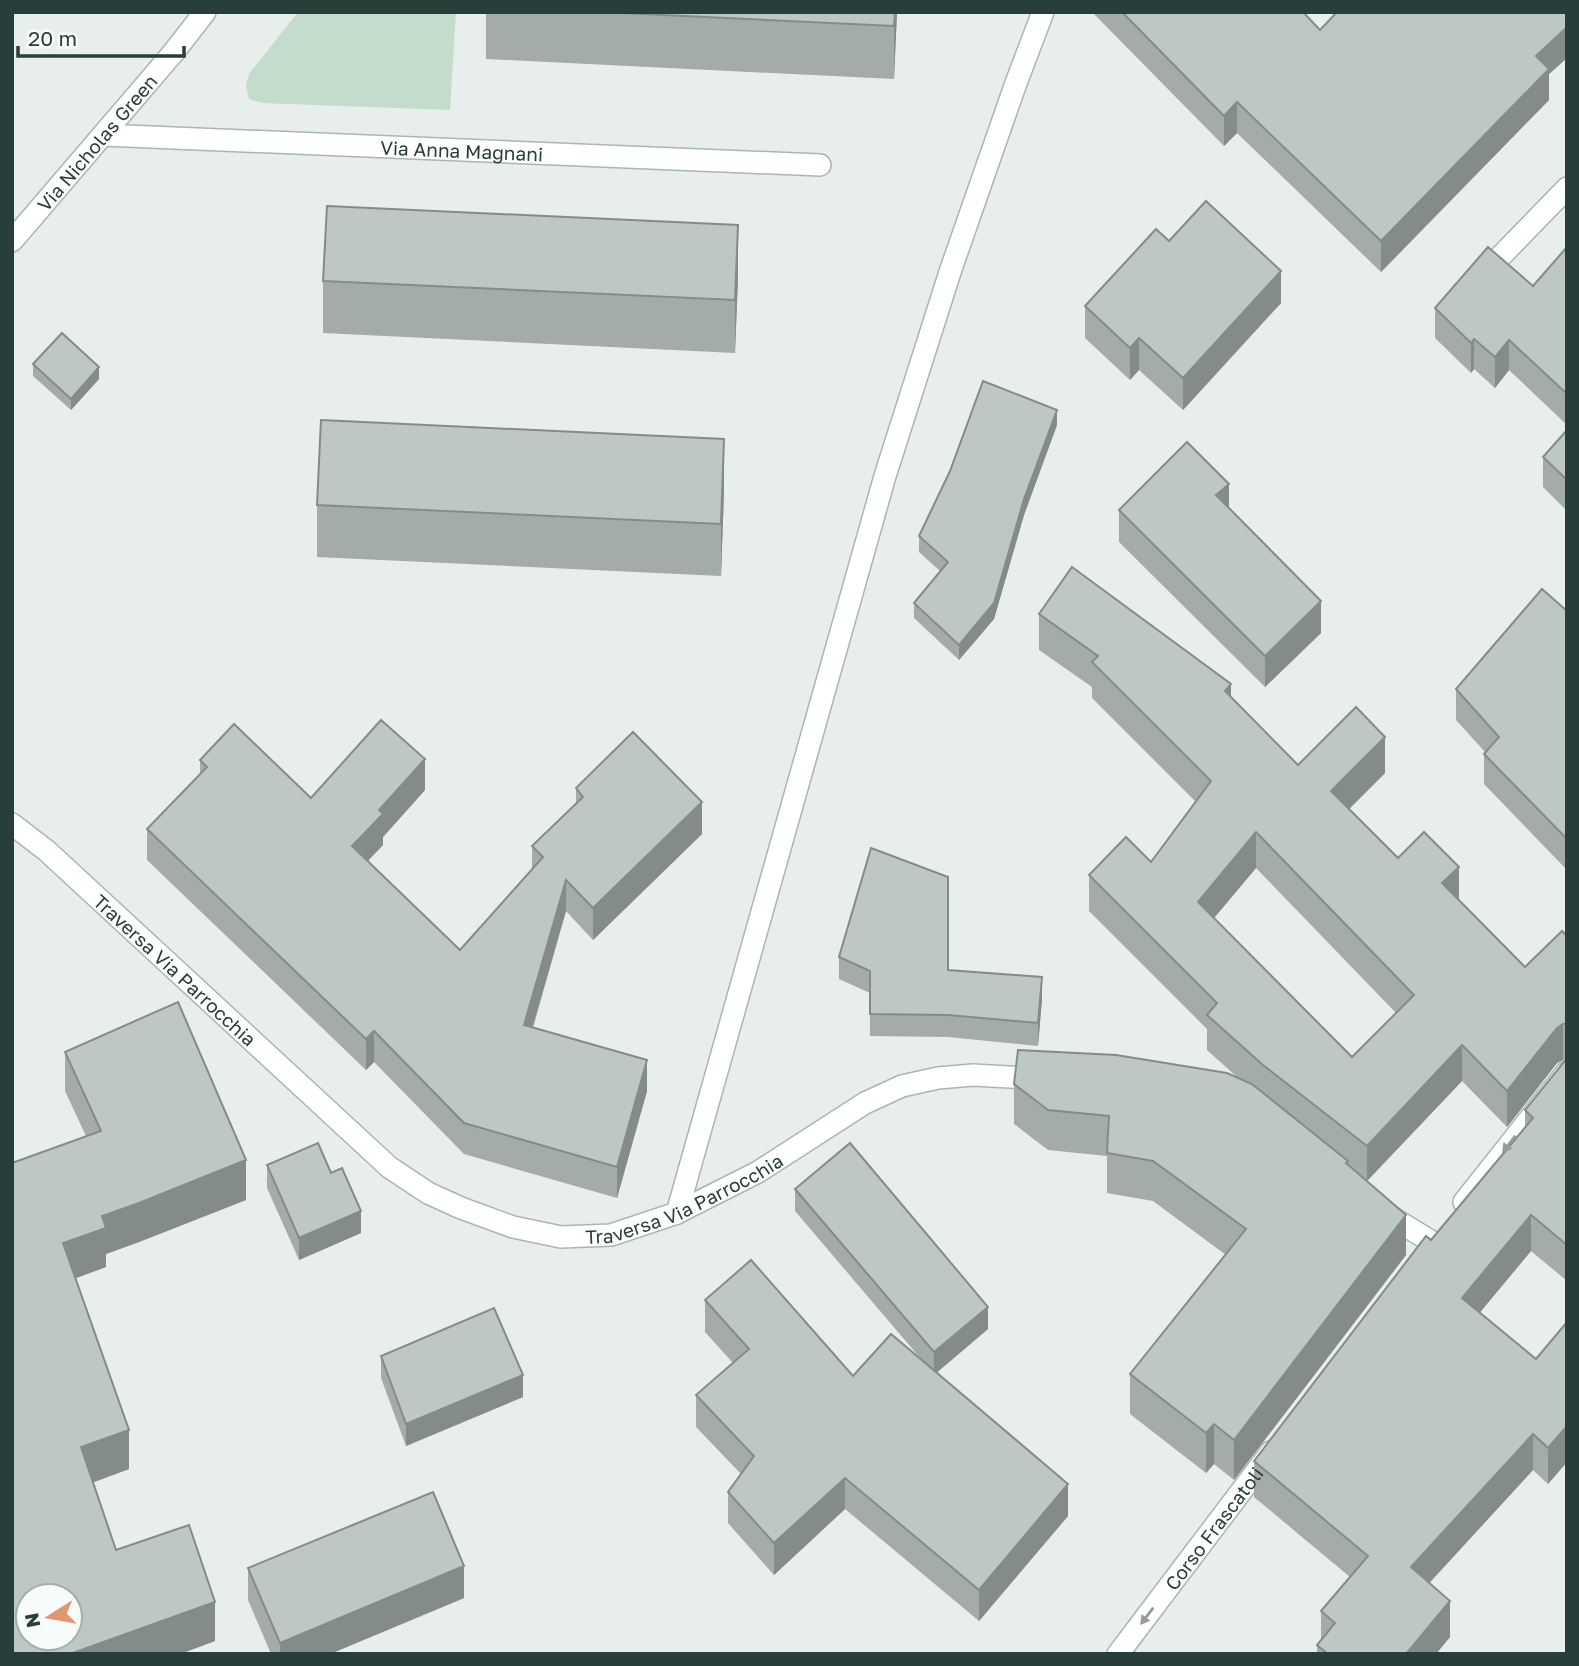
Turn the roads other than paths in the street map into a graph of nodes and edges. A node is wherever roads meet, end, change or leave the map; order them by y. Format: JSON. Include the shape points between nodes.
{"nodes":[{"id":1,"x":205,"y":12,"type":"edge"},
{"id":2,"x":1043,"y":12,"type":"edge"},
{"id":3,"x":103,"y":135,"type":"junction"},
{"id":4,"x":820,"y":165,"type":"dead end"},
{"id":5,"x":1567,"y":188,"type":"edge"},
{"id":6,"x":12,"y":240,"type":"edge"},
{"id":7,"x":1500,"y":257,"type":"edge"},
{"id":8,"x":12,"y":824,"type":"edge"},
{"id":9,"x":1567,"y":1072,"type":"edge"},
{"id":10,"x":1064,"y":1080,"type":"edge"},
{"id":11,"x":1363,"y":1195,"type":"edge"},
{"id":12,"x":677,"y":1213,"type":"junction"},
{"id":13,"x":1285,"y":1434,"type":"edge"},
{"id":14,"x":1118,"y":1654,"type":"edge"}],
"edges":[{"from":1,"to":3,"type":"street","name":"Via Nicholas Green"},
{"from":2,"to":12,"type":"street","via":[[951,269],[885,476]]},
{"from":3,"to":4,"type":"street","name":"Via Anna Magnani"},
{"from":3,"to":6,"type":"street","name":"Via Nicholas Green"},
{"from":5,"to":7,"type":"street"},
{"from":8,"to":12,"type":"street","name":"Traversa Via Parrocchia","via":[[47,851],[388,1167],[428,1192],[513,1227],[561,1237],[611,1235]]},
{"from":9,"to":11,"type":"street","one_way":true,"via":[[1436,1237],[1384,1212]]},
{"from":10,"to":12,"type":"street","name":"Traversa Via Parrocchia","via":[[973,1075],[902,1086],[865,1103],[758,1172]]},
{"from":13,"to":14,"type":"street","name":"Corso Frascatoli","one_way":true}]}
